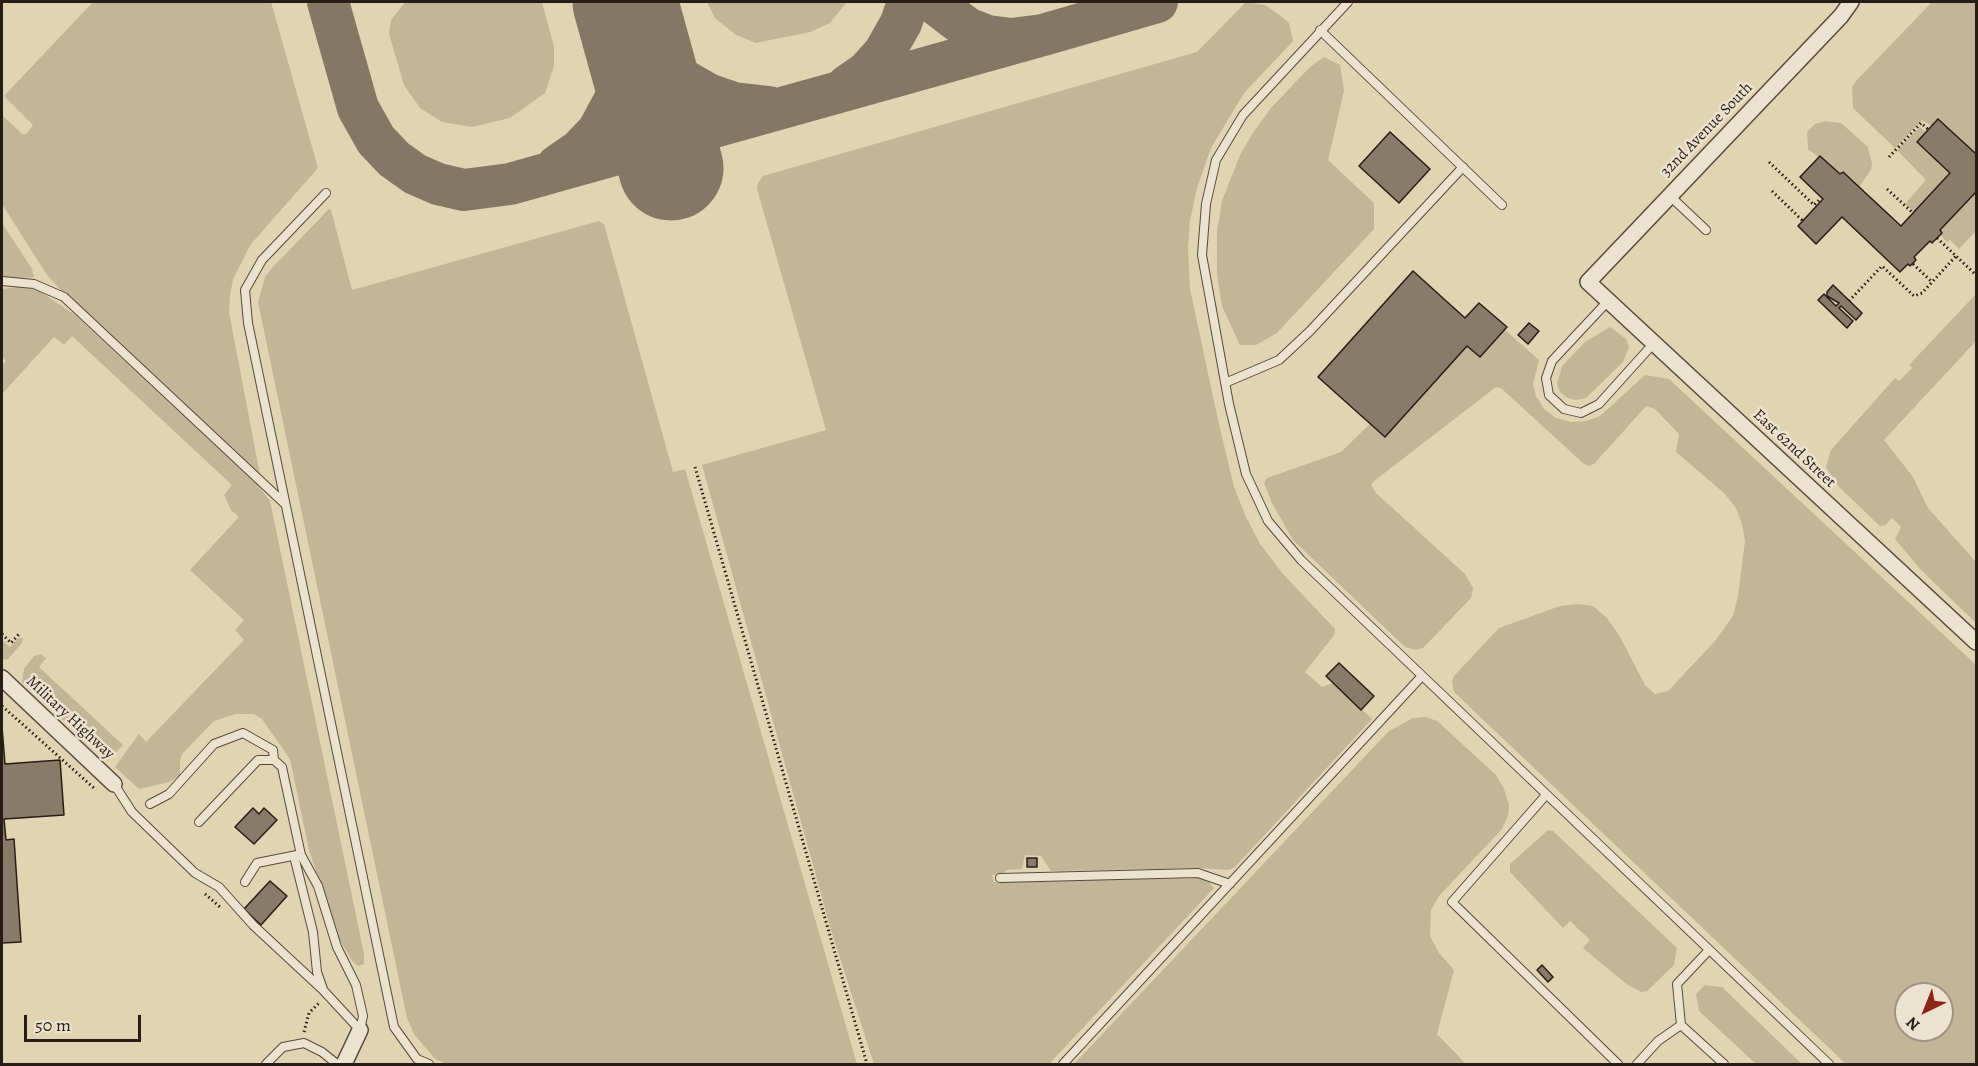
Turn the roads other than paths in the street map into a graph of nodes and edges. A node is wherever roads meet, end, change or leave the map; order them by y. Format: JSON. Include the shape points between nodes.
{"nodes":[{"id":1,"x":1348,"y":2,"type":"edge"},
{"id":2,"x":1851,"y":2,"type":"edge"},
{"id":3,"x":1320,"y":30,"type":"junction"},
{"id":4,"x":1463,"y":167,"type":"junction"},
{"id":5,"x":326,"y":193,"type":"dead end"},
{"id":6,"x":1670,"y":196,"type":"junction"},
{"id":7,"x":1502,"y":205,"type":"dead end"},
{"id":8,"x":1706,"y":230,"type":"dead end"},
{"id":9,"x":2,"y":281,"type":"edge"},
{"id":10,"x":1588,"y":282,"type":"joint"},
{"id":11,"x":1608,"y":302,"type":"junction"},
{"id":12,"x":1653,"y":344,"type":"junction"},
{"id":13,"x":1225,"y":383,"type":"junction"},
{"id":14,"x":284,"y":503,"type":"junction"},
{"id":15,"x":1977,"y":642,"type":"edge"},
{"id":16,"x":1421,"y":677,"type":"junction"},
{"id":17,"x":2,"y":678,"type":"edge"},
{"id":18,"x":274,"y":760,"type":"junction"},
{"id":19,"x":114,"y":784,"type":"joint"},
{"id":20,"x":1546,"y":795,"type":"junction"},
{"id":21,"x":150,"y":804,"type":"dead end"},
{"id":22,"x":199,"y":822,"type":"dead end"},
{"id":23,"x":297,"y":855,"type":"junction"},
{"id":24,"x":1000,"y":878,"type":"dead end"},
{"id":25,"x":245,"y":882,"type":"dead end"},
{"id":26,"x":1230,"y":884,"type":"junction"},
{"id":27,"x":1709,"y":950,"type":"junction"},
{"id":28,"x":323,"y":990,"type":"junction"},
{"id":29,"x":1681,"y":1025,"type":"junction"},
{"id":30,"x":360,"y":1030,"type":"junction"},
{"id":31,"x":266,"y":1065,"type":"edge"},
{"id":32,"x":337,"y":1065,"type":"edge"},
{"id":33,"x":344,"y":1065,"type":"edge"},
{"id":34,"x":429,"y":1065,"type":"edge"},
{"id":35,"x":1063,"y":1065,"type":"edge"},
{"id":36,"x":1618,"y":1065,"type":"edge"},
{"id":37,"x":1637,"y":1065,"type":"edge"},
{"id":38,"x":1724,"y":1065,"type":"edge"},
{"id":39,"x":1829,"y":1065,"type":"edge"}],
"edges":[{"from":1,"to":3,"type":"lane"},
{"from":2,"to":6,"type":"street","name":"32nd Avenue South"},
{"from":3,"to":4,"type":"lane"},
{"from":3,"to":13,"type":"lane","via":[[1243,115],[1216,160],[1206,204],[1202,255]]},
{"from":4,"to":7,"type":"lane"},
{"from":4,"to":13,"type":"lane","via":[[1279,360]]},
{"from":5,"to":14,"type":"lane","via":[[262,260],[245,290]]},
{"from":6,"to":8,"type":"lane"},
{"from":6,"to":10,"type":"street","name":"32nd Avenue South"},
{"from":9,"to":14,"type":"lane","via":[[34,284],[64,297]]},
{"from":10,"to":11,"type":"street","name":"East 62nd Street"},
{"from":11,"to":12,"type":"street","name":"East 62nd Street"},
{"from":11,"to":12,"type":"lane","via":[[1552,361],[1546,378],[1549,395],[1564,409],[1581,413],[1599,404]]},
{"from":12,"to":15,"type":"street","name":"East 62nd Street"},
{"from":13,"to":16,"type":"lane","via":[[1246,474],[1268,521],[1301,560]]},
{"from":14,"to":34,"type":"lane","via":[[394,1027],[417,1059]]},
{"from":16,"to":20,"type":"lane"},
{"from":16,"to":26,"type":"lane"},
{"from":17,"to":19,"type":"street","name":"Military Highway"},
{"from":18,"to":21,"type":"lane","via":[[273,750],[243,733],[214,744],[169,794]]},
{"from":18,"to":22,"type":"lane","via":[[258,760]]},
{"from":18,"to":23,"type":"lane","via":[[282,767],[286,780]]},
{"from":19,"to":28,"type":"lane","via":[[132,812],[195,873],[219,887],[253,925]]},
{"from":20,"to":27,"type":"lane"},
{"from":20,"to":36,"type":"lane","via":[[1452,902]]},
{"from":23,"to":25,"type":"lane","via":[[257,863]]},
{"from":23,"to":28,"type":"lane"},
{"from":23,"to":30,"type":"lane","via":[[318,886],[337,947],[356,985],[363,1016]]},
{"from":24,"to":26,"type":"lane","via":[[1198,873]]},
{"from":26,"to":35,"type":"lane"},
{"from":27,"to":29,"type":"lane","via":[[1677,984]]},
{"from":27,"to":39,"type":"lane"},
{"from":28,"to":30,"type":"lane"},
{"from":29,"to":37,"type":"lane","via":[[1658,1041]]},
{"from":29,"to":38,"type":"lane"},
{"from":30,"to":33,"type":"street"},
{"from":31,"to":32,"type":"lane","via":[[283,1047],[304,1043]]}]}
